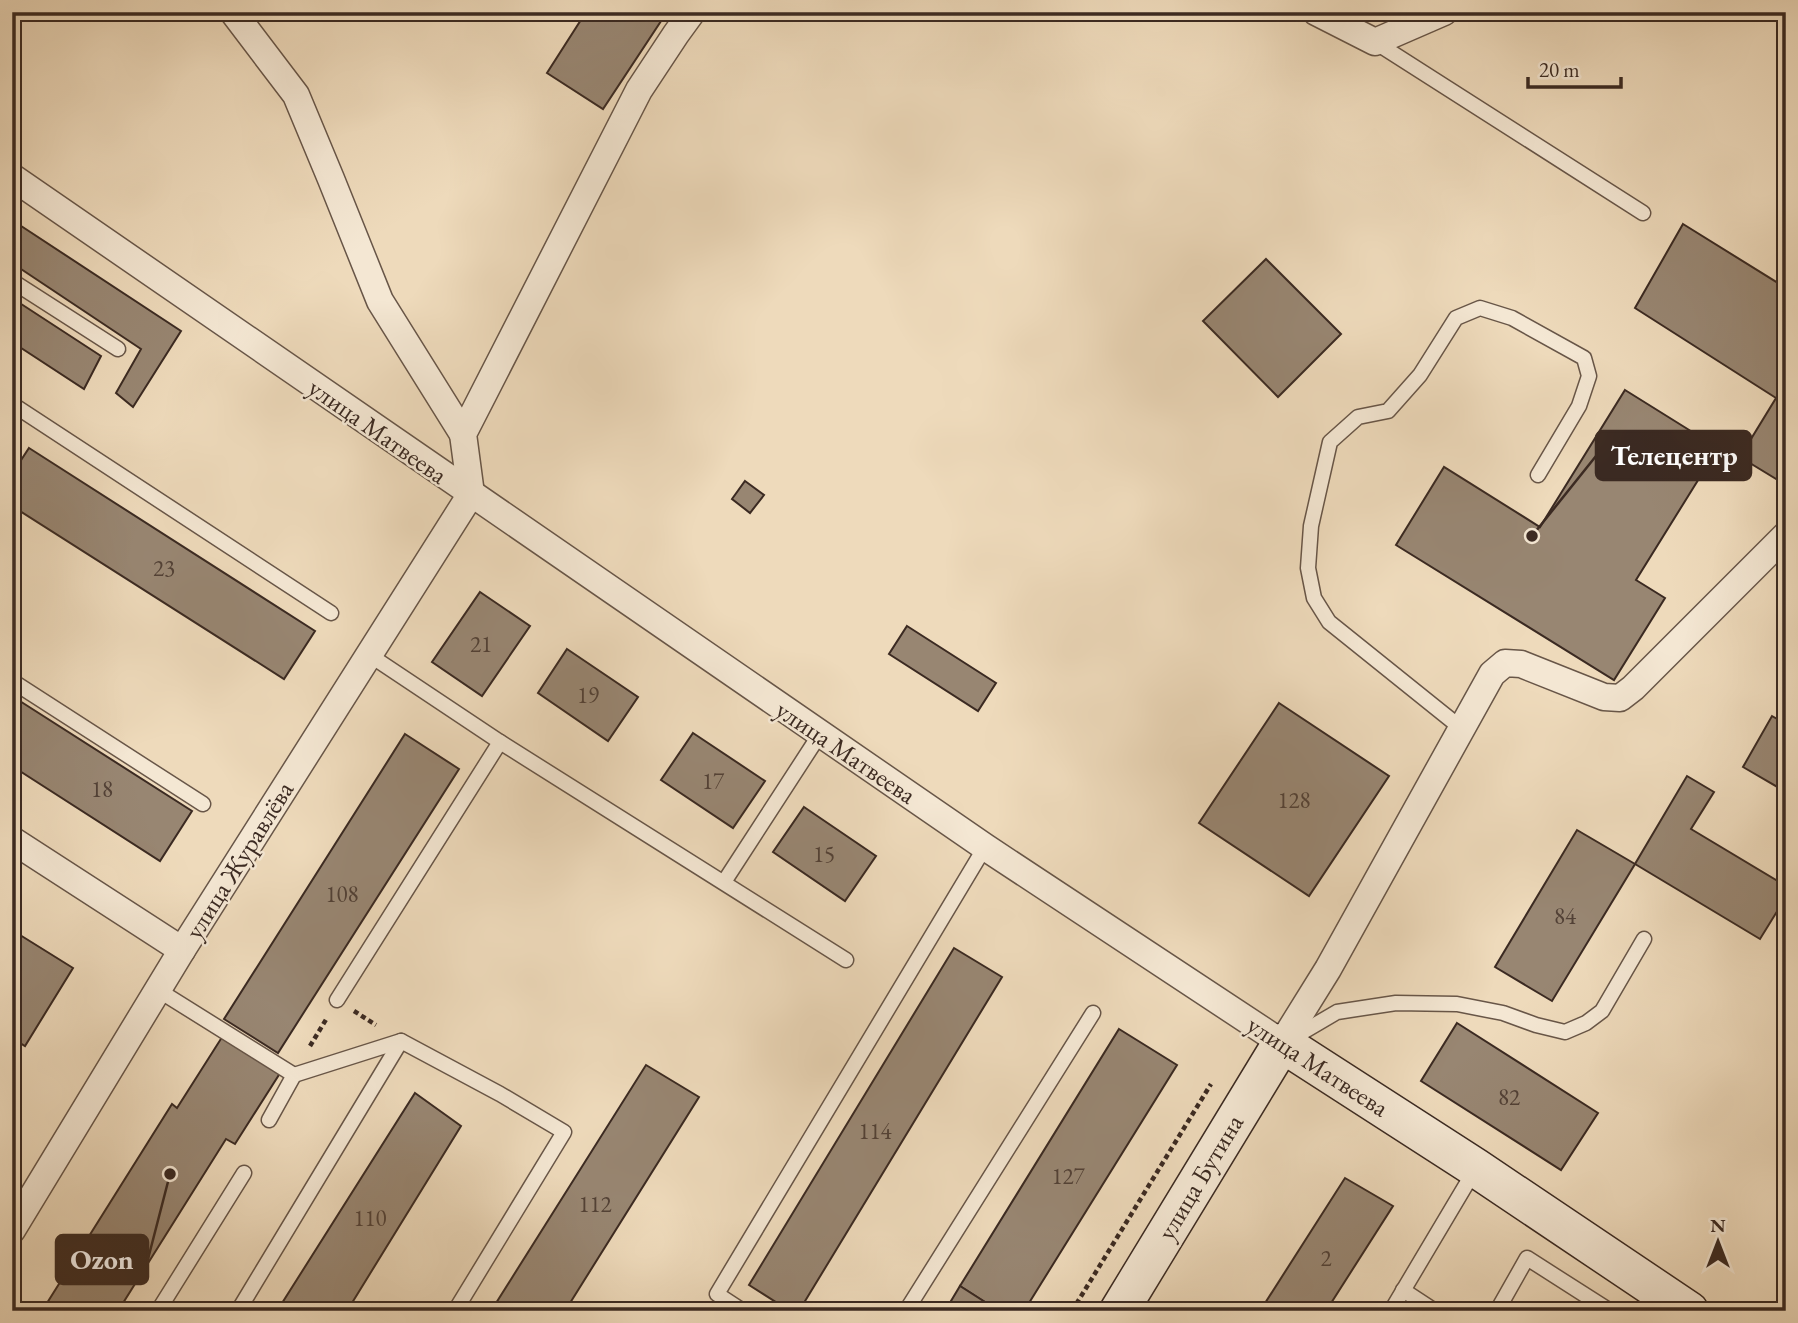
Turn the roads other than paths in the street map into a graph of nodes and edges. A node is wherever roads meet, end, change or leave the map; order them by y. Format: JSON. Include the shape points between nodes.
{"nodes":[{"id":1,"x":233,"y":12,"type":"edge"},
{"id":2,"x":692,"y":12,"type":"edge"},
{"id":3,"x":1316,"y":12,"type":"edge"},
{"id":4,"x":1444,"y":12,"type":"edge"},
{"id":5,"x":1375,"y":43,"type":"junction"},
{"id":6,"x":12,"y":177,"type":"edge"},
{"id":7,"x":1643,"y":214,"type":"dead end"},
{"id":8,"x":12,"y":281,"type":"edge"},
{"id":9,"x":118,"y":349,"type":"dead end"},
{"id":10,"x":12,"y":404,"type":"edge"},
{"id":11,"x":463,"y":434,"type":"junction"},
{"id":12,"x":1538,"y":475,"type":"dead end"},
{"id":13,"x":471,"y":494,"type":"junction"},
{"id":14,"x":1786,"y":535,"type":"edge"},
{"id":15,"x":331,"y":613,"type":"dead end"},
{"id":16,"x":368,"y":654,"type":"junction"},
{"id":17,"x":12,"y":681,"type":"edge"},
{"id":18,"x":1461,"y":729,"type":"junction"},
{"id":19,"x":820,"y":734,"type":"junction"},
{"id":20,"x":500,"y":742,"type":"junction"},
{"id":21,"x":203,"y":804,"type":"dead end"},
{"id":22,"x":12,"y":841,"type":"edge"},
{"id":23,"x":985,"y":847,"type":"junction"},
{"id":24,"x":724,"y":882,"type":"junction"},
{"id":25,"x":1644,"y":939,"type":"dead end"},
{"id":26,"x":182,"y":950,"type":"junction"},
{"id":27,"x":846,"y":960,"type":"dead end"},
{"id":28,"x":158,"y":990,"type":"junction"},
{"id":29,"x":337,"y":1000,"type":"road end"},
{"id":30,"x":1093,"y":1013,"type":"dead end"},
{"id":31,"x":401,"y":1041,"type":"junction"},
{"id":32,"x":1282,"y":1044,"type":"junction"},
{"id":33,"x":294,"y":1074,"type":"junction"},
{"id":34,"x":270,"y":1120,"type":"dead end"},
{"id":35,"x":1476,"y":1168,"type":"junction"},
{"id":36,"x":244,"y":1173,"type":"dead end"},
{"id":37,"x":12,"y":1230,"type":"edge"},
{"id":38,"x":1403,"y":1290,"type":"junction"},
{"id":39,"x":158,"y":1311,"type":"edge"},
{"id":40,"x":238,"y":1311,"type":"edge"},
{"id":41,"x":455,"y":1311,"type":"edge"},
{"id":42,"x":743,"y":1311,"type":"edge"},
{"id":43,"x":906,"y":1311,"type":"edge"},
{"id":44,"x":1119,"y":1311,"type":"edge"},
{"id":45,"x":1391,"y":1311,"type":"edge"},
{"id":46,"x":1435,"y":1311,"type":"edge"},
{"id":47,"x":1497,"y":1311,"type":"edge"},
{"id":48,"x":1610,"y":1311,"type":"edge"},
{"id":49,"x":1689,"y":1311,"type":"edge"}],
"edges":[{"from":1,"to":11,"type":"street","via":[[296,95],[380,301]]},
{"from":2,"to":11,"type":"street","via":[[639,90]]},
{"from":3,"to":5,"type":"street"},
{"from":4,"to":5,"type":"street"},
{"from":5,"to":7,"type":"lane"},
{"from":6,"to":13,"type":"street","name":"улица Матвеева"},
{"from":8,"to":9,"type":"lane"},
{"from":10,"to":15,"type":"lane"},
{"from":11,"to":13,"type":"street"},
{"from":12,"to":18,"type":"lane","via":[[1579,406],[1589,376],[1584,358],[1512,318],[1480,308],[1456,318],[1420,375],[1388,411],[1358,416],[1330,442],[1311,526],[1308,568],[1314,598],[1329,622]]},
{"from":13,"to":16,"type":"street","name":"улица Журавлёва"},
{"from":13,"to":19,"type":"street","name":"улица Матвеева"},
{"from":14,"to":18,"type":"street","via":[[1620,698],[1604,697],[1521,664],[1505,663],[1492,674]]},
{"from":16,"to":20,"type":"lane"},
{"from":16,"to":26,"type":"street","name":"улица Журавлёва"},
{"from":17,"to":21,"type":"lane"},
{"from":18,"to":32,"type":"street"},
{"from":19,"to":23,"type":"street","name":"улица Матвеева"},
{"from":19,"to":24,"type":"lane"},
{"from":20,"to":24,"type":"lane"},
{"from":20,"to":29,"type":"lane"},
{"from":22,"to":26,"type":"street"},
{"from":23,"to":32,"type":"street","name":"улица Матвеева"},
{"from":23,"to":42,"type":"lane","via":[[717,1294]]},
{"from":24,"to":27,"type":"lane"},
{"from":25,"to":32,"type":"lane","via":[[1602,1011],[1565,1031],[1457,1004],[1396,1003],[1337,1012]]},
{"from":26,"to":28,"type":"street","name":"улица Журавлёва"},
{"from":28,"to":33,"type":"lane"},
{"from":28,"to":37,"type":"street","name":"улица Журавлёва"},
{"from":30,"to":43,"type":"lane"},
{"from":31,"to":33,"type":"lane"},
{"from":31,"to":40,"type":"lane"},
{"from":31,"to":41,"type":"lane","via":[[564,1132]]},
{"from":32,"to":35,"type":"street","name":"улица Матвеева"},
{"from":32,"to":44,"type":"street","name":"улица Бутина"},
{"from":33,"to":34,"type":"lane"},
{"from":35,"to":38,"type":"lane"},
{"from":35,"to":49,"type":"street","name":"улица Матвеева"},
{"from":36,"to":39,"type":"lane"},
{"from":38,"to":45,"type":"lane"},
{"from":38,"to":46,"type":"lane"},
{"from":47,"to":48,"type":"lane","via":[[1527,1258]]}]}
